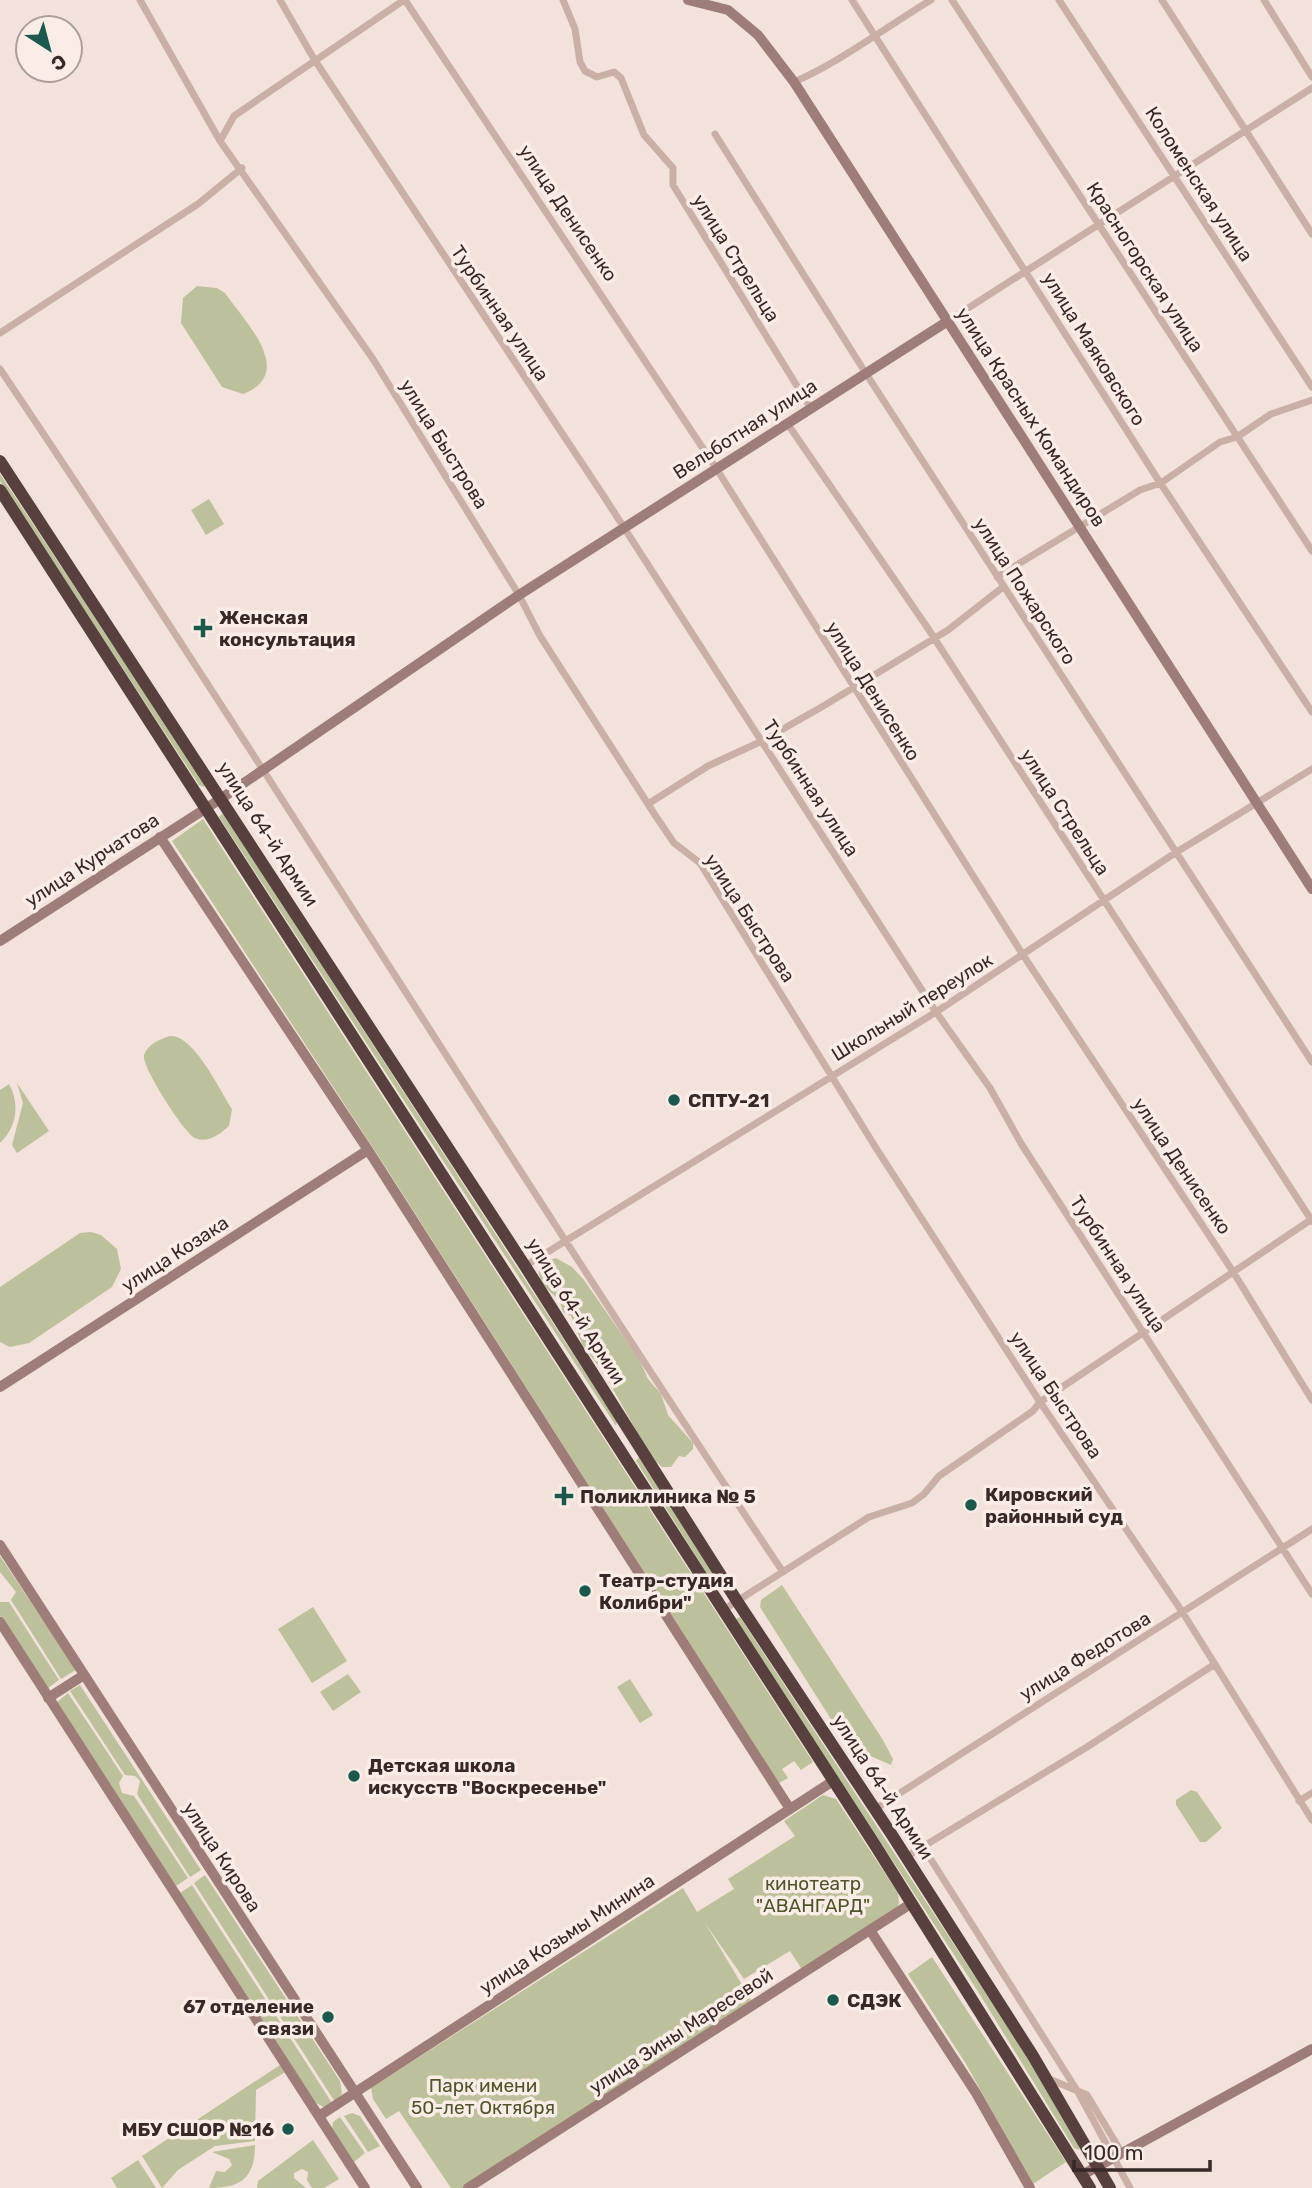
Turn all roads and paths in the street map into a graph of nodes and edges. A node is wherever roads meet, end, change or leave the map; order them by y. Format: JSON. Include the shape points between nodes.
{"nodes":[{"id":1,"x":141,"y":0,"type":"edge"},
{"id":2,"x":280,"y":0,"type":"edge"},
{"id":3,"x":405,"y":0,"type":"edge"},
{"id":4,"x":563,"y":0,"type":"edge"},
{"id":5,"x":688,"y":0,"type":"edge"},
{"id":6,"x":852,"y":0,"type":"edge"},
{"id":7,"x":932,"y":0,"type":"edge"},
{"id":8,"x":953,"y":0,"type":"edge"},
{"id":9,"x":1059,"y":0,"type":"edge"},
{"id":10,"x":1162,"y":0,"type":"edge"},
{"id":11,"x":1264,"y":0,"type":"edge"},
{"id":12,"x":873,"y":34,"type":"junction"},
{"id":13,"x":314,"y":59,"type":"junction"},
{"id":14,"x":1312,"y":77,"type":"edge"},
{"id":15,"x":794,"y":82,"type":"junction"},
{"id":16,"x":1312,"y":88,"type":"edge"},
{"id":17,"x":1246,"y":130,"type":"junction"},
{"id":18,"x":715,"y":134,"type":"dead end"},
{"id":19,"x":220,"y":141,"type":"junction"},
{"id":20,"x":242,"y":168,"type":"junction"},
{"id":21,"x":1176,"y":177,"type":"junction"},
{"id":22,"x":1099,"y":227,"type":"junction"},
{"id":23,"x":1312,"y":234,"type":"edge"},
{"id":24,"x":1027,"y":272,"type":"junction"},
{"id":25,"x":948,"y":321,"type":"junction"},
{"id":26,"x":0,"y":332,"type":"edge"},
{"id":27,"x":0,"y":369,"type":"edge"},
{"id":28,"x":865,"y":372,"type":"junction"},
{"id":29,"x":1312,"y":387,"type":"edge"},
{"id":30,"x":1312,"y":400,"type":"edge"},
{"id":31,"x":810,"y":407,"type":"junction"},
{"id":32,"x":787,"y":423,"type":"junction"},
{"id":33,"x":1237,"y":437,"type":"junction"},
{"id":34,"x":0,"y":461,"type":"edge"},
{"id":35,"x":716,"y":468,"type":"junction"},
{"id":36,"x":1161,"y":483,"type":"junction"},
{"id":37,"x":0,"y":490,"type":"edge"},
{"id":38,"x":1081,"y":526,"type":"junction"},
{"id":39,"x":624,"y":530,"type":"junction"},
{"id":40,"x":1312,"y":551,"type":"edge"},
{"id":41,"x":997,"y":577,"type":"junction"},
{"id":42,"x":1003,"y":587,"type":"junction"},
{"id":43,"x":519,"y":595,"type":"junction"},
{"id":44,"x":933,"y":637,"type":"junction"},
{"id":45,"x":853,"y":687,"type":"junction"},
{"id":46,"x":1312,"y":712,"type":"edge"},
{"id":47,"x":762,"y":741,"type":"junction"},
{"id":48,"x":261,"y":769,"type":"junction"},
{"id":49,"x":1312,"y":769,"type":"edge"},
{"id":50,"x":222,"y":798,"type":"junction"},
{"id":51,"x":648,"y":804,"type":"junction"},
{"id":52,"x":1256,"y":804,"type":"junction"},
{"id":53,"x":205,"y":809,"type":"junction"},
{"id":54,"x":160,"y":836,"type":"junction"},
{"id":55,"x":1175,"y":853,"type":"junction"},
{"id":56,"x":1312,"y":889,"type":"edge"},
{"id":57,"x":1104,"y":902,"type":"junction"},
{"id":58,"x":0,"y":941,"type":"edge"},
{"id":59,"x":1023,"y":956,"type":"junction"},
{"id":60,"x":936,"y":1012,"type":"junction"},
{"id":61,"x":1312,"y":1062,"type":"edge"},
{"id":62,"x":831,"y":1077,"type":"junction"},
{"id":63,"x":368,"y":1150,"type":"junction"},
{"id":64,"x":1312,"y":1220,"type":"edge"},
{"id":65,"x":564,"y":1241,"type":"junction"},
{"id":66,"x":525,"y":1266,"type":"junction"},
{"id":67,"x":1232,"y":1270,"type":"junction"},
{"id":68,"x":1143,"y":1331,"type":"junction"},
{"id":69,"x":0,"y":1387,"type":"edge"},
{"id":70,"x":1312,"y":1400,"type":"edge"},
{"id":71,"x":1040,"y":1402,"type":"junction"},
{"id":72,"x":636,"y":1441,"type":"junction"},
{"id":73,"x":619,"y":1452,"type":"junction"},
{"id":74,"x":1312,"y":1529,"type":"edge"},
{"id":75,"x":0,"y":1545,"type":"edge"},
{"id":76,"x":1282,"y":1549,"type":"junction"},
{"id":77,"x":783,"y":1572,"type":"junction"},
{"id":78,"x":1312,"y":1594,"type":"edge"},
{"id":79,"x":737,"y":1601,"type":"junction"},
{"id":80,"x":722,"y":1611,"type":"junction"},
{"id":81,"x":1183,"y":1613,"type":"junction"},
{"id":82,"x":0,"y":1622,"type":"edge"},
{"id":83,"x":1215,"y":1664,"type":"junction"},
{"id":84,"x":84,"y":1675,"type":"junction"},
{"id":85,"x":48,"y":1698,"type":"junction"},
{"id":86,"x":833,"y":1781,"type":"junction"},
{"id":87,"x":1312,"y":1793,"type":"edge"},
{"id":88,"x":1299,"y":1801,"type":"junction"},
{"id":89,"x":875,"y":1809,"type":"junction"},
{"id":90,"x":790,"y":1810,"type":"junction"},
{"id":91,"x":1312,"y":1820,"type":"edge"},
{"id":92,"x":923,"y":1847,"type":"junction"},
{"id":93,"x":906,"y":1857,"type":"junction"},
{"id":94,"x":912,"y":1903,"type":"junction"},
{"id":95,"x":870,"y":1930,"type":"junction"},
{"id":96,"x":1312,"y":2049,"type":"edge"},
{"id":97,"x":1046,"y":2078,"type":"junction"},
{"id":98,"x":1078,"y":2092,"type":"junction"},
{"id":99,"x":356,"y":2094,"type":"junction"},
{"id":100,"x":319,"y":2116,"type":"junction"},
{"id":101,"x":1117,"y":2155,"type":"junction"},
{"id":102,"x":1098,"y":2166,"type":"junction"},
{"id":103,"x":1082,"y":2175,"type":"junction"},
{"id":104,"x":365,"y":2188,"type":"edge"},
{"id":105,"x":417,"y":2188,"type":"edge"},
{"id":106,"x":468,"y":2188,"type":"edge"},
{"id":107,"x":1030,"y":2188,"type":"edge"},
{"id":108,"x":1090,"y":2188,"type":"edge"},
{"id":109,"x":1110,"y":2188,"type":"edge"},
{"id":110,"x":1130,"y":2188,"type":"edge"}],
"edges":[{"from":1,"to":19,"type":"street","name":"улица Быстрова"},
{"from":2,"to":13,"type":"street","name":"Турбинная улица"},
{"from":3,"to":13,"type":"street"},
{"from":3,"to":35,"type":"street","name":"улица Денисенко"},
{"from":4,"to":31,"type":"street","name":"улица Стрельца","via":[[585,71],[597,77],[614,72],[621,78],[644,135],[673,169],[673,185]]},
{"from":5,"to":15,"type":"street","name":"улица Красных Командиров","via":[[728,10],[758,35]]},
{"from":6,"to":12,"type":"street","name":"улица Маяковского"},
{"from":7,"to":12,"type":"street"},
{"from":8,"to":22,"type":"street","name":"Красногорская улица"},
{"from":9,"to":21,"type":"street","name":"Коломенская улица"},
{"from":10,"to":17,"type":"street"},
{"from":11,"to":14,"type":"street"},
{"from":12,"to":15,"type":"street","via":[[819,71]]},
{"from":12,"to":24,"type":"street","name":"улица Маяковского"},
{"from":13,"to":19,"type":"street","via":[[234,116]]},
{"from":13,"to":39,"type":"street","name":"Турбинная улица"},
{"from":15,"to":25,"type":"street","name":"улица Красных Командиров"},
{"from":16,"to":17,"type":"street","name":"Вельботная улица"},
{"from":17,"to":21,"type":"street","name":"Вельботная улица"},
{"from":17,"to":23,"type":"street"},
{"from":18,"to":28,"type":"street","name":"улица Пожарского"},
{"from":19,"to":20,"type":"street","name":"улица Быстрова"},
{"from":20,"to":26,"type":"street","via":[[198,204]]},
{"from":20,"to":43,"type":"street","name":"улица Быстрова","via":[[373,359]]},
{"from":21,"to":22,"type":"street","name":"Вельботная улица"},
{"from":21,"to":29,"type":"street","name":"Коломенская улица"},
{"from":22,"to":24,"type":"street","name":"Вельботная улица"},
{"from":22,"to":33,"type":"street","name":"Красногорская улица"},
{"from":24,"to":25,"type":"street","name":"Вельботная улица"},
{"from":24,"to":36,"type":"street","name":"улица Маяковского"},
{"from":25,"to":28,"type":"street","name":"Вельботная улица"},
{"from":25,"to":38,"type":"street","name":"улица Красных Командиров"},
{"from":27,"to":48,"type":"street","name":"улица 64-й Армии"},
{"from":28,"to":31,"type":"street","name":"Вельботная улица"},
{"from":28,"to":41,"type":"street","name":"улица Пожарского"},
{"from":30,"to":33,"type":"street","via":[[1270,414]]},
{"from":31,"to":32,"type":"street","name":"Вельботная улица"},
{"from":32,"to":35,"type":"street","name":"Вельботная улица"},
{"from":32,"to":44,"type":"street","name":"улица Стрельца"},
{"from":33,"to":36,"type":"street","via":[[1220,442]]},
{"from":33,"to":40,"type":"street","name":"Красногорская улица"},
{"from":34,"to":50,"type":"highway","name":"улица 64-й Армии"},
{"from":35,"to":39,"type":"street","name":"Вельботная улица"},
{"from":35,"to":45,"type":"street","name":"улица Денисенко"},
{"from":36,"to":38,"type":"street","via":[[1140,490]]},
{"from":36,"to":46,"type":"street","name":"улица Маяковского"},
{"from":37,"to":53,"type":"highway","name":"улица 64-й Армии"},
{"from":38,"to":41,"type":"street"},
{"from":38,"to":52,"type":"street","name":"улица Красных Командиров"},
{"from":39,"to":43,"type":"street","name":"Вельботная улица"},
{"from":39,"to":47,"type":"street","name":"Турбинная улица"},
{"from":41,"to":42,"type":"street","name":"улица Пожарского"},
{"from":42,"to":44,"type":"street","via":[[970,615]]},
{"from":42,"to":55,"type":"street","name":"улица Пожарского"},
{"from":43,"to":48,"type":"street","name":"Вельботная улица"},
{"from":43,"to":51,"type":"street","name":"улица Быстрова","via":[[540,636]]},
{"from":44,"to":45,"type":"street"},
{"from":44,"to":57,"type":"street","name":"улица Стрельца"},
{"from":45,"to":47,"type":"street"},
{"from":45,"to":59,"type":"street","name":"улица Денисенко"},
{"from":47,"to":51,"type":"street","via":[[708,766]]},
{"from":47,"to":60,"type":"street","name":"Турбинная улица"},
{"from":48,"to":50,"type":"street","name":"Вельботная улица"},
{"from":48,"to":65,"type":"street","name":"улица 64-й Армии"},
{"from":49,"to":52,"type":"street","name":"Школьный переулок"},
{"from":50,"to":53,"type":"street","name":"Вельботная улица"},
{"from":50,"to":66,"type":"highway","name":"улица 64-й Армии"},
{"from":51,"to":62,"type":"street","name":"улица Быстрова","via":[[674,843],[700,863]]},
{"from":52,"to":55,"type":"street","name":"Школьный переулок"},
{"from":52,"to":56,"type":"street","name":"улица Красных Командиров"},
{"from":53,"to":54,"type":"street","name":"улица Курчатова"},
{"from":53,"to":73,"type":"highway","name":"улица 64-й Армии"},
{"from":54,"to":58,"type":"street","name":"улица Курчатова"},
{"from":54,"to":63,"type":"street"},
{"from":55,"to":57,"type":"street","name":"Школьный переулок"},
{"from":55,"to":61,"type":"street","name":"улица Пожарского"},
{"from":57,"to":59,"type":"street","name":"Школьный переулок"},
{"from":57,"to":64,"type":"street","name":"улица Стрельца"},
{"from":59,"to":60,"type":"street","name":"Школьный переулок"},
{"from":59,"to":67,"type":"street","name":"улица Денисенко"},
{"from":60,"to":62,"type":"street","name":"Школьный переулок"},
{"from":60,"to":68,"type":"street","name":"Турбинная улица","via":[[990,1088],[1021,1145]]},
{"from":62,"to":65,"type":"street","name":"Школьный переулок"},
{"from":62,"to":71,"type":"street","name":"улица Быстрова"},
{"from":63,"to":69,"type":"street","name":"улица Козака"},
{"from":63,"to":90,"type":"street"},
{"from":64,"to":67,"type":"street"},
{"from":65,"to":66,"type":"street","name":"Школьный переулок"},
{"from":65,"to":77,"type":"street","name":"улица 64-й Армии"},
{"from":66,"to":72,"type":"highway","name":"улица 64-й Армии"},
{"from":67,"to":68,"type":"street"},
{"from":67,"to":70,"type":"street","name":"улица Денисенко"},
{"from":68,"to":71,"type":"street"},
{"from":68,"to":76,"type":"street","name":"Турбинная улица"},
{"from":71,"to":77,"type":"street","via":[[939,1476],[912,1503],[869,1517]]},
{"from":71,"to":81,"type":"street","name":"улица Быстрова"},
{"from":72,"to":73,"type":"highway"},
{"from":72,"to":79,"type":"highway","name":"улица 64-й Армии"},
{"from":73,"to":80,"type":"highway","name":"улица 64-й Армии"},
{"from":74,"to":76,"type":"street","name":"улица Федотова"},
{"from":75,"to":84,"type":"street","name":"улица Кирова"},
{"from":76,"to":78,"type":"street","name":"Турбинная улица"},
{"from":76,"to":81,"type":"street","name":"улица Федотова"},
{"from":77,"to":79,"type":"street"},
{"from":79,"to":80,"type":"street"},
{"from":79,"to":89,"type":"highway","name":"улица 64-й Армии"},
{"from":80,"to":86,"type":"highway","name":"улица 64-й Армии"},
{"from":81,"to":83,"type":"street","name":"улица Быстрова"},
{"from":81,"to":89,"type":"street","name":"улица Федотова"},
{"from":82,"to":85,"type":"street"},
{"from":83,"to":88,"type":"street","name":"улица Быстрова"},
{"from":83,"to":92,"type":"street"},
{"from":84,"to":85,"type":"street"},
{"from":84,"to":99,"type":"street","name":"улица Кирова"},
{"from":85,"to":100,"type":"street"},
{"from":86,"to":90,"type":"street","name":"улица Козьмы Минина"},
{"from":86,"to":94,"type":"highway","name":"улица 64-й Армии"},
{"from":87,"to":88,"type":"street"},
{"from":88,"to":91,"type":"street","name":"улица Быстрова"},
{"from":89,"to":93,"type":"highway","name":"улица 64-й Армии"},
{"from":90,"to":99,"type":"street","name":"улица Козьмы Минина"},
{"from":92,"to":93,"type":"street"},
{"from":92,"to":98,"type":"street"},
{"from":93,"to":97,"type":"highway","name":"улица 64-й Армии"},
{"from":94,"to":95,"type":"street","name":"улица Зины Маресевой"},
{"from":94,"to":103,"type":"highway","name":"улица 64-й Армии"},
{"from":95,"to":106,"type":"street","name":"улица Зины Маресевой"},
{"from":95,"to":107,"type":"street","via":[[976,2093]]},
{"from":96,"to":101,"type":"street"},
{"from":97,"to":98,"type":"street"},
{"from":97,"to":102,"type":"highway","name":"улица 64-й Армии"},
{"from":98,"to":101,"type":"street"},
{"from":99,"to":100,"type":"street","name":"улица Козьмы Минина"},
{"from":99,"to":105,"type":"street","name":"улица Кирова"},
{"from":100,"to":104,"type":"street"},
{"from":101,"to":102,"type":"street"},
{"from":101,"to":110,"type":"street"},
{"from":102,"to":103,"type":"street"},
{"from":102,"to":109,"type":"highway","name":"улица 64-й Армии"},
{"from":103,"to":108,"type":"highway","name":"улица 64-й Армии"}]}
